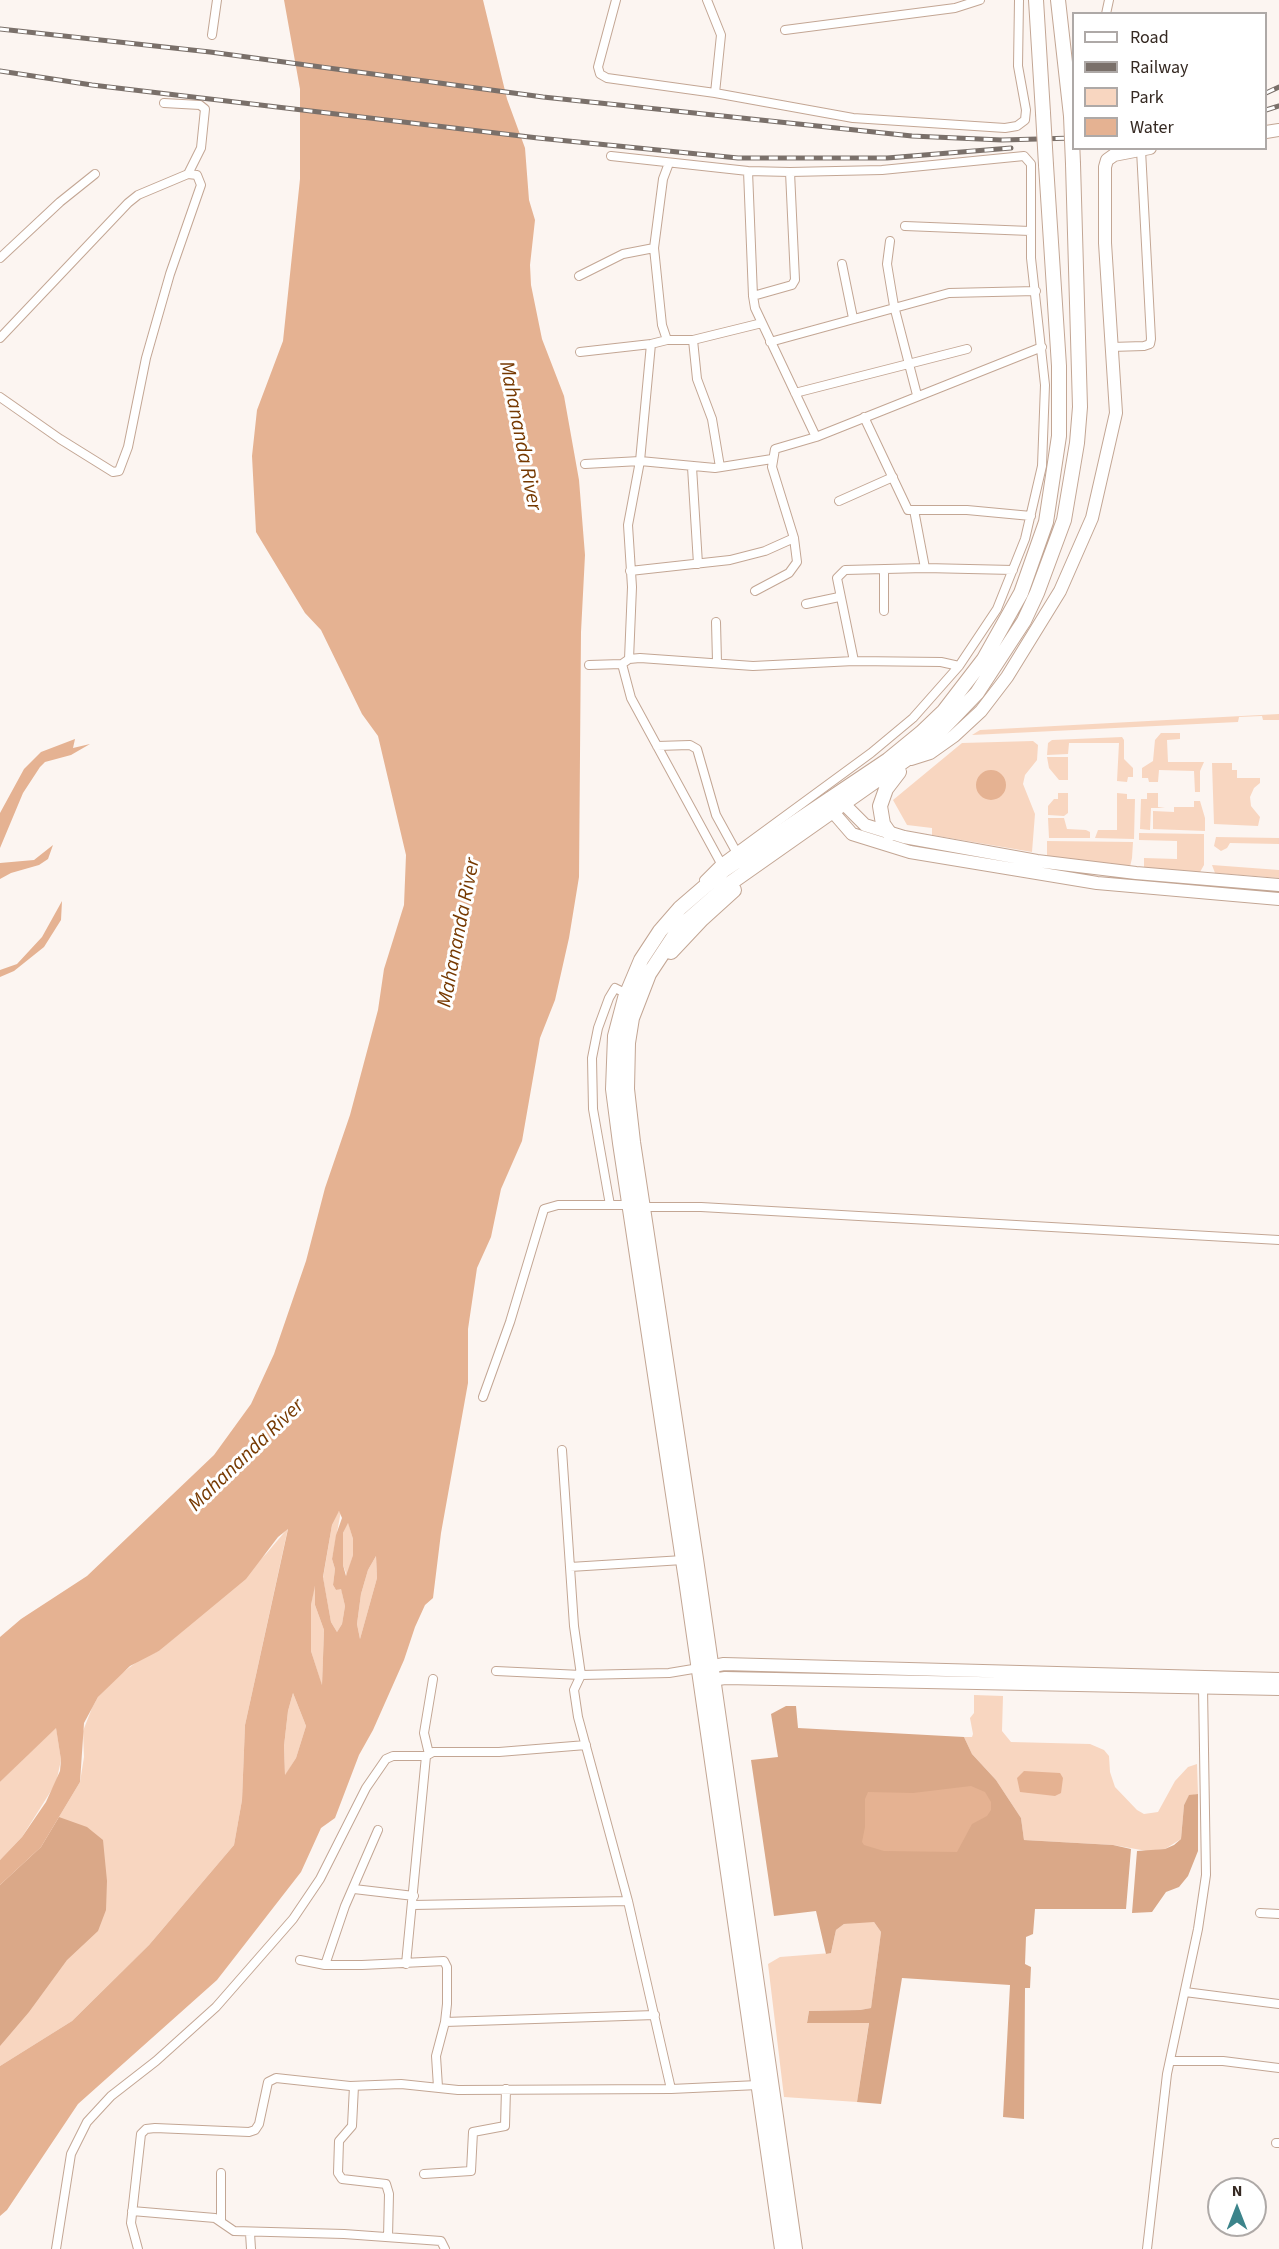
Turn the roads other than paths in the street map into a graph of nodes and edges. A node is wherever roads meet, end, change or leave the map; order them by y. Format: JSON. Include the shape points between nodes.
{"nodes":[{"id":1,"x":217,"y":0,"type":"edge"},
{"id":2,"x":616,"y":0,"type":"edge"},
{"id":3,"x":707,"y":0,"type":"edge"},
{"id":4,"x":980,"y":0,"type":"edge"},
{"id":5,"x":1019,"y":0,"type":"edge"},
{"id":6,"x":1036,"y":0,"type":"edge"},
{"id":7,"x":1058,"y":0,"type":"edge"},
{"id":8,"x":785,"y":30,"type":"dead end"},
{"id":9,"x":212,"y":35,"type":"dead end"},
{"id":10,"x":715,"y":93,"type":"junction"},
{"id":11,"x":164,"y":103,"type":"dead end"},
{"id":12,"x":1072,"y":140,"type":"edge"},
{"id":13,"x":1072,"y":150,"type":"edge"},
{"id":14,"x":1141,"y":150,"type":"edge"},
{"id":15,"x":1146,"y":150,"type":"edge"},
{"id":16,"x":611,"y":156,"type":"dead end"},
{"id":17,"x":669,"y":163,"type":"junction"},
{"id":18,"x":748,"y":171,"type":"junction"},
{"id":19,"x":790,"y":172,"type":"junction"},
{"id":20,"x":94,"y":174,"type":"dead end"},
{"id":21,"x":188,"y":174,"type":"junction"},
{"id":22,"x":905,"y":226,"type":"dead end"},
{"id":23,"x":1030,"y":231,"type":"junction"},
{"id":24,"x":890,"y":241,"type":"dead end"},
{"id":25,"x":654,"y":248,"type":"junction"},
{"id":26,"x":0,"y":258,"type":"edge"},
{"id":27,"x":842,"y":264,"type":"dead end"},
{"id":28,"x":579,"y":276,"type":"dead end"},
{"id":29,"x":1036,"y":291,"type":"junction"},
{"id":30,"x":753,"y":296,"type":"junction"},
{"id":31,"x":894,"y":306,"type":"junction"},
{"id":32,"x":853,"y":318,"type":"junction"},
{"id":33,"x":762,"y":323,"type":"junction"},
{"id":34,"x":0,"y":338,"type":"edge"},
{"id":35,"x":667,"y":340,"type":"junction"},
{"id":36,"x":693,"y":340,"type":"junction"},
{"id":37,"x":770,"y":342,"type":"junction"},
{"id":38,"x":651,"y":344,"type":"junction"},
{"id":39,"x":1042,"y":347,"type":"junction"},
{"id":40,"x":1111,"y":347,"type":"junction"},
{"id":41,"x":966,"y":349,"type":"dead end"},
{"id":42,"x":580,"y":352,"type":"dead end"},
{"id":43,"x":908,"y":364,"type":"junction"},
{"id":44,"x":795,"y":393,"type":"junction"},
{"id":45,"x":917,"y":395,"type":"junction"},
{"id":46,"x":0,"y":397,"type":"edge"},
{"id":47,"x":864,"y":417,"type":"junction"},
{"id":48,"x":816,"y":437,"type":"junction"},
{"id":49,"x":772,"y":459,"type":"junction"},
{"id":50,"x":640,"y":461,"type":"junction"},
{"id":51,"x":585,"y":464,"type":"dead end"},
{"id":52,"x":692,"y":467,"type":"junction"},
{"id":53,"x":720,"y":467,"type":"junction"},
{"id":54,"x":893,"y":477,"type":"junction"},
{"id":55,"x":839,"y":501,"type":"dead end"},
{"id":56,"x":914,"y":510,"type":"junction"},
{"id":57,"x":1031,"y":516,"type":"junction"},
{"id":58,"x":794,"y":538,"type":"junction"},
{"id":59,"x":698,"y":564,"type":"junction"},
{"id":60,"x":925,"y":568,"type":"junction"},
{"id":61,"x":884,"y":570,"type":"junction"},
{"id":62,"x":1013,"y":570,"type":"junction"},
{"id":63,"x":630,"y":571,"type":"junction"},
{"id":64,"x":755,"y":591,"type":"dead end"},
{"id":65,"x":839,"y":597,"type":"junction"},
{"id":66,"x":806,"y":604,"type":"dead end"},
{"id":67,"x":884,"y":611,"type":"dead end"},
{"id":68,"x":716,"y":622,"type":"dead end"},
{"id":69,"x":626,"y":661,"type":"junction"},
{"id":70,"x":854,"y":661,"type":"junction"},
{"id":71,"x":717,"y":662,"type":"junction"},
{"id":72,"x":590,"y":665,"type":"dead end"},
{"id":73,"x":959,"y":666,"type":"junction"},
{"id":74,"x":657,"y":746,"type":"junction"},
{"id":75,"x":910,"y":759,"type":"junction"},
{"id":76,"x":831,"y":801,"type":"junction"},
{"id":77,"x":890,"y":834,"type":"junction"},
{"id":78,"x":913,"y":839,"type":"junction"},
{"id":79,"x":910,"y":852,"type":"junction"},
{"id":80,"x":738,"y":856,"type":"junction"},
{"id":81,"x":722,"y":866,"type":"junction"},
{"id":82,"x":1036,"y":867,"type":"junction"},
{"id":83,"x":1263,"y":884,"type":"junction"},
{"id":84,"x":1279,"y":885,"type":"edge"},
{"id":85,"x":1262,"y":898,"type":"junction"},
{"id":86,"x":1279,"y":899,"type":"edge"},
{"id":87,"x":627,"y":993,"type":"junction"},
{"id":88,"x":610,"y":1204,"type":"junction"},
{"id":89,"x":636,"y":1206,"type":"junction"},
{"id":90,"x":1279,"y":1240,"type":"edge"},
{"id":91,"x":483,"y":1397,"type":"dead end"},
{"id":92,"x":562,"y":1450,"type":"dead end"},
{"id":93,"x":683,"y":1560,"type":"junction"},
{"id":94,"x":570,"y":1567,"type":"junction"},
{"id":95,"x":496,"y":1671,"type":"dead end"},
{"id":96,"x":706,"y":1674,"type":"junction"},
{"id":97,"x":581,"y":1675,"type":"junction"},
{"id":98,"x":433,"y":1679,"type":"dead end"},
{"id":99,"x":1279,"y":1679,"type":"edge"},
{"id":100,"x":1203,"y":1687,"type":"junction"},
{"id":101,"x":1279,"y":1689,"type":"edge"},
{"id":102,"x":586,"y":1745,"type":"junction"},
{"id":103,"x":428,"y":1755,"type":"junction"},
{"id":104,"x":378,"y":1830,"type":"dead end"},
{"id":105,"x":354,"y":1889,"type":"junction"},
{"id":106,"x":414,"y":1901,"type":"junction"},
{"id":107,"x":628,"y":1901,"type":"junction"},
{"id":108,"x":1260,"y":1913,"type":"dead end"},
{"id":109,"x":1279,"y":1914,"type":"edge"},
{"id":110,"x":300,"y":1960,"type":"dead end"},
{"id":111,"x":406,"y":1964,"type":"junction"},
{"id":112,"x":326,"y":1965,"type":"junction"},
{"id":113,"x":1185,"y":1992,"type":"junction"},
{"id":114,"x":1279,"y":2004,"type":"edge"},
{"id":115,"x":655,"y":2015,"type":"junction"},
{"id":116,"x":445,"y":2022,"type":"junction"},
{"id":117,"x":1170,"y":2061,"type":"junction"},
{"id":118,"x":1279,"y":2068,"type":"edge"},
{"id":119,"x":758,"y":2085,"type":"junction"},
{"id":120,"x":354,"y":2086,"type":"junction"},
{"id":121,"x":438,"y":2087,"type":"junction"},
{"id":122,"x":671,"y":2089,"type":"junction"},
{"id":123,"x":506,"y":2090,"type":"junction"},
{"id":124,"x":221,"y":2173,"type":"dead end"},
{"id":125,"x":424,"y":2174,"type":"dead end"},
{"id":126,"x":132,"y":2211,"type":"junction"},
{"id":127,"x":221,"y":2221,"type":"junction"},
{"id":128,"x":250,"y":2233,"type":"junction"},
{"id":129,"x":388,"y":2237,"type":"junction"},
{"id":130,"x":56,"y":2249,"type":"edge"},
{"id":131,"x":138,"y":2249,"type":"edge"},
{"id":132,"x":251,"y":2249,"type":"edge"},
{"id":133,"x":445,"y":2249,"type":"edge"},
{"id":134,"x":782,"y":2249,"type":"edge"},
{"id":135,"x":795,"y":2249,"type":"edge"},
{"id":136,"x":1147,"y":2249,"type":"edge"}],
"edges":[{"from":1,"to":9,"type":"street"},
{"from":2,"to":10,"type":"street","via":[[599,60],[600,74]]},
{"from":3,"to":10,"type":"street","via":[[721,35]]},
{"from":4,"to":8,"type":"street","via":[[955,8]]},
{"from":5,"to":10,"type":"street","via":[[1017,66],[1026,110],[1025,120],[1017,126],[852,118]]},
{"from":6,"to":76,"type":"main road","bridge":true,"via":[[1060,416],[1051,499],[1021,593],[1003,628],[958,694],[906,746]]},
{"from":7,"to":12,"type":"main road","bridge":true},
{"from":11,"to":21,"type":"street","via":[[200,105],[205,109],[201,148]]},
{"from":13,"to":75,"type":"main road","bridge":true,"via":[[1080,407],[1064,520],[1037,593],[1012,642],[977,693]]},
{"from":14,"to":40,"type":"street","via":[[1114,155],[1105,167]]},
{"from":15,"to":40,"type":"street","via":[[1151,339],[1144,346]]},
{"from":16,"to":17,"type":"street"},
{"from":17,"to":18,"type":"street"},
{"from":17,"to":25,"type":"street","via":[[661,188]]},
{"from":18,"to":19,"type":"street"},
{"from":18,"to":30,"type":"street"},
{"from":19,"to":23,"type":"street","via":[[882,170],[1024,156],[1031,164]]},
{"from":19,"to":30,"type":"street","via":[[795,280],[792,285]]},
{"from":20,"to":26,"type":"street"},
{"from":21,"to":34,"type":"street","via":[[138,195],[111,218]]},
{"from":21,"to":46,"type":"street","via":[[198,175],[201,184],[161,305],[128,447],[118,471],[113,472]]},
{"from":22,"to":23,"type":"street"},
{"from":23,"to":29,"type":"street"},
{"from":24,"to":31,"type":"street","via":[[887,264]]},
{"from":25,"to":28,"type":"street","via":[[623,254]]},
{"from":25,"to":35,"type":"street"},
{"from":27,"to":32,"type":"street"},
{"from":29,"to":31,"type":"street","via":[[949,293]]},
{"from":29,"to":39,"type":"street"},
{"from":30,"to":33,"type":"street"},
{"from":31,"to":32,"type":"street"},
{"from":31,"to":43,"type":"street"},
{"from":32,"to":37,"type":"street"},
{"from":33,"to":36,"type":"street"},
{"from":33,"to":37,"type":"street"},
{"from":35,"to":36,"type":"street"},
{"from":35,"to":38,"type":"street"},
{"from":36,"to":53,"type":"street","via":[[697,379],[712,419]]},
{"from":37,"to":44,"type":"street"},
{"from":38,"to":42,"type":"street"},
{"from":38,"to":50,"type":"street"},
{"from":39,"to":45,"type":"street"},
{"from":39,"to":57,"type":"street","via":[[1044,444]]},
{"from":40,"to":75,"type":"street","via":[[1116,400],[1114,428],[1094,512],[1060,591],[1014,668],[981,711],[930,753]]},
{"from":41,"to":43,"type":"street"},
{"from":43,"to":44,"type":"street"},
{"from":43,"to":45,"type":"street"},
{"from":44,"to":48,"type":"street"},
{"from":45,"to":47,"type":"street"},
{"from":47,"to":48,"type":"street"},
{"from":47,"to":54,"type":"street"},
{"from":48,"to":49,"type":"street","via":[[775,449]]},
{"from":49,"to":53,"type":"street"},
{"from":49,"to":58,"type":"street"},
{"from":50,"to":51,"type":"street"},
{"from":50,"to":52,"type":"street"},
{"from":50,"to":63,"type":"street","via":[[628,525]]},
{"from":52,"to":53,"type":"street"},
{"from":52,"to":59,"type":"street"},
{"from":54,"to":55,"type":"street"},
{"from":54,"to":56,"type":"street","via":[[908,510]]},
{"from":56,"to":57,"type":"street"},
{"from":56,"to":60,"type":"street"},
{"from":57,"to":62,"type":"street"},
{"from":58,"to":59,"type":"street","via":[[765,551]]},
{"from":58,"to":64,"type":"street","via":[[798,554],[794,568]]},
{"from":59,"to":63,"type":"street"},
{"from":60,"to":61,"type":"street"},
{"from":60,"to":62,"type":"street"},
{"from":61,"to":65,"type":"street","via":[[845,570],[837,578]]},
{"from":61,"to":67,"type":"street"},
{"from":62,"to":73,"type":"street","via":[[997,609]]},
{"from":63,"to":69,"type":"street"},
{"from":65,"to":66,"type":"street"},
{"from":65,"to":70,"type":"street"},
{"from":68,"to":71,"type":"street"},
{"from":69,"to":71,"type":"street"},
{"from":69,"to":72,"type":"street"},
{"from":69,"to":74,"type":"street","via":[[632,698]]},
{"from":70,"to":71,"type":"street","via":[[783,666]]},
{"from":70,"to":73,"type":"street","via":[[940,662]]},
{"from":73,"to":76,"type":"street"},
{"from":74,"to":80,"type":"street","via":[[690,745],[697,749],[716,815]]},
{"from":74,"to":81,"type":"street"},
{"from":75,"to":76,"type":"main road"},
{"from":75,"to":77,"type":"main road","via":[[881,800],[881,818]]},
{"from":76,"to":77,"type":"street","via":[[866,825]]},
{"from":76,"to":79,"type":"street","via":[[843,826],[862,839]]},
{"from":76,"to":80,"type":"main road"},
{"from":76,"to":89,"type":"main road","via":[[702,918],[641,993],[628,1043],[627,1089]]},
{"from":77,"to":78,"type":"street"},
{"from":78,"to":79,"type":"street"},
{"from":78,"to":82,"type":"street"},
{"from":79,"to":82,"type":"street"},
{"from":80,"to":81,"type":"main road"},
{"from":81,"to":87,"type":"main road","via":[[650,945]]},
{"from":82,"to":83,"type":"street"},
{"from":82,"to":85,"type":"street","via":[[1097,883]]},
{"from":83,"to":84,"type":"street"},
{"from":83,"to":85,"type":"street"},
{"from":85,"to":86,"type":"street"},
{"from":87,"to":88,"type":"street","via":[[615,988],[609,998],[592,1058],[593,1109]]},
{"from":87,"to":89,"type":"main road","via":[[608,1043],[606,1104],[617,1173]]},
{"from":88,"to":89,"type":"street"},
{"from":88,"to":91,"type":"street","via":[[558,1204],[544,1209],[505,1339]]},
{"from":89,"to":90,"type":"street"},
{"from":89,"to":93,"type":"main road"},
{"from":89,"to":96,"type":"main road"},
{"from":92,"to":94,"type":"street"},
{"from":93,"to":94,"type":"street"},
{"from":93,"to":96,"type":"main road"},
{"from":94,"to":97,"type":"street"},
{"from":95,"to":97,"type":"street"},
{"from":96,"to":97,"type":"street"},
{"from":96,"to":99,"type":"street","via":[[724,1664]]},
{"from":96,"to":100,"type":"street"},
{"from":96,"to":119,"type":"main road"},
{"from":96,"to":135,"type":"main road"},
{"from":97,"to":102,"type":"street","via":[[574,1690]]},
{"from":98,"to":103,"type":"street","via":[[424,1733]]},
{"from":100,"to":101,"type":"street"},
{"from":100,"to":113,"type":"street","via":[[1206,1875]]},
{"from":102,"to":103,"type":"street"},
{"from":102,"to":107,"type":"street"},
{"from":103,"to":106,"type":"street"},
{"from":103,"to":130,"type":"street","via":[[386,1759],[366,1788],[320,1879],[293,1918],[216,2007],[97,2109],[71,2154]]},
{"from":104,"to":105,"type":"street"},
{"from":105,"to":106,"type":"street"},
{"from":105,"to":112,"type":"street"},
{"from":106,"to":107,"type":"street"},
{"from":106,"to":111,"type":"street"},
{"from":107,"to":115,"type":"street"},
{"from":108,"to":109,"type":"street"},
{"from":110,"to":112,"type":"street"},
{"from":111,"to":112,"type":"street"},
{"from":111,"to":116,"type":"street","via":[[446,1964]]},
{"from":113,"to":114,"type":"street"},
{"from":113,"to":117,"type":"street"},
{"from":115,"to":116,"type":"street"},
{"from":115,"to":122,"type":"street"},
{"from":116,"to":121,"type":"street","via":[[436,2056]]},
{"from":117,"to":118,"type":"street","via":[[1222,2061]]},
{"from":117,"to":136,"type":"street"},
{"from":119,"to":122,"type":"street"},
{"from":119,"to":134,"type":"main road"},
{"from":120,"to":121,"type":"street"},
{"from":120,"to":126,"type":"street","via":[[272,2079],[268,2082],[259,2124],[249,2132],[147,2129],[139,2140]]},
{"from":120,"to":129,"type":"street","via":[[352,2126],[339,2141],[338,2173],[342,2178],[386,2184]]},
{"from":121,"to":123,"type":"street"},
{"from":122,"to":123,"type":"street"},
{"from":123,"to":125,"type":"street","via":[[505,2126],[473,2132],[471,2171]]},
{"from":124,"to":127,"type":"street"},
{"from":126,"to":127,"type":"street"},
{"from":126,"to":131,"type":"street","via":[[132,2234]]},
{"from":127,"to":128,"type":"street","via":[[226,2228]]},
{"from":128,"to":129,"type":"street"},
{"from":128,"to":132,"type":"street"},
{"from":129,"to":133,"type":"street","via":[[441,2241]]}]}
